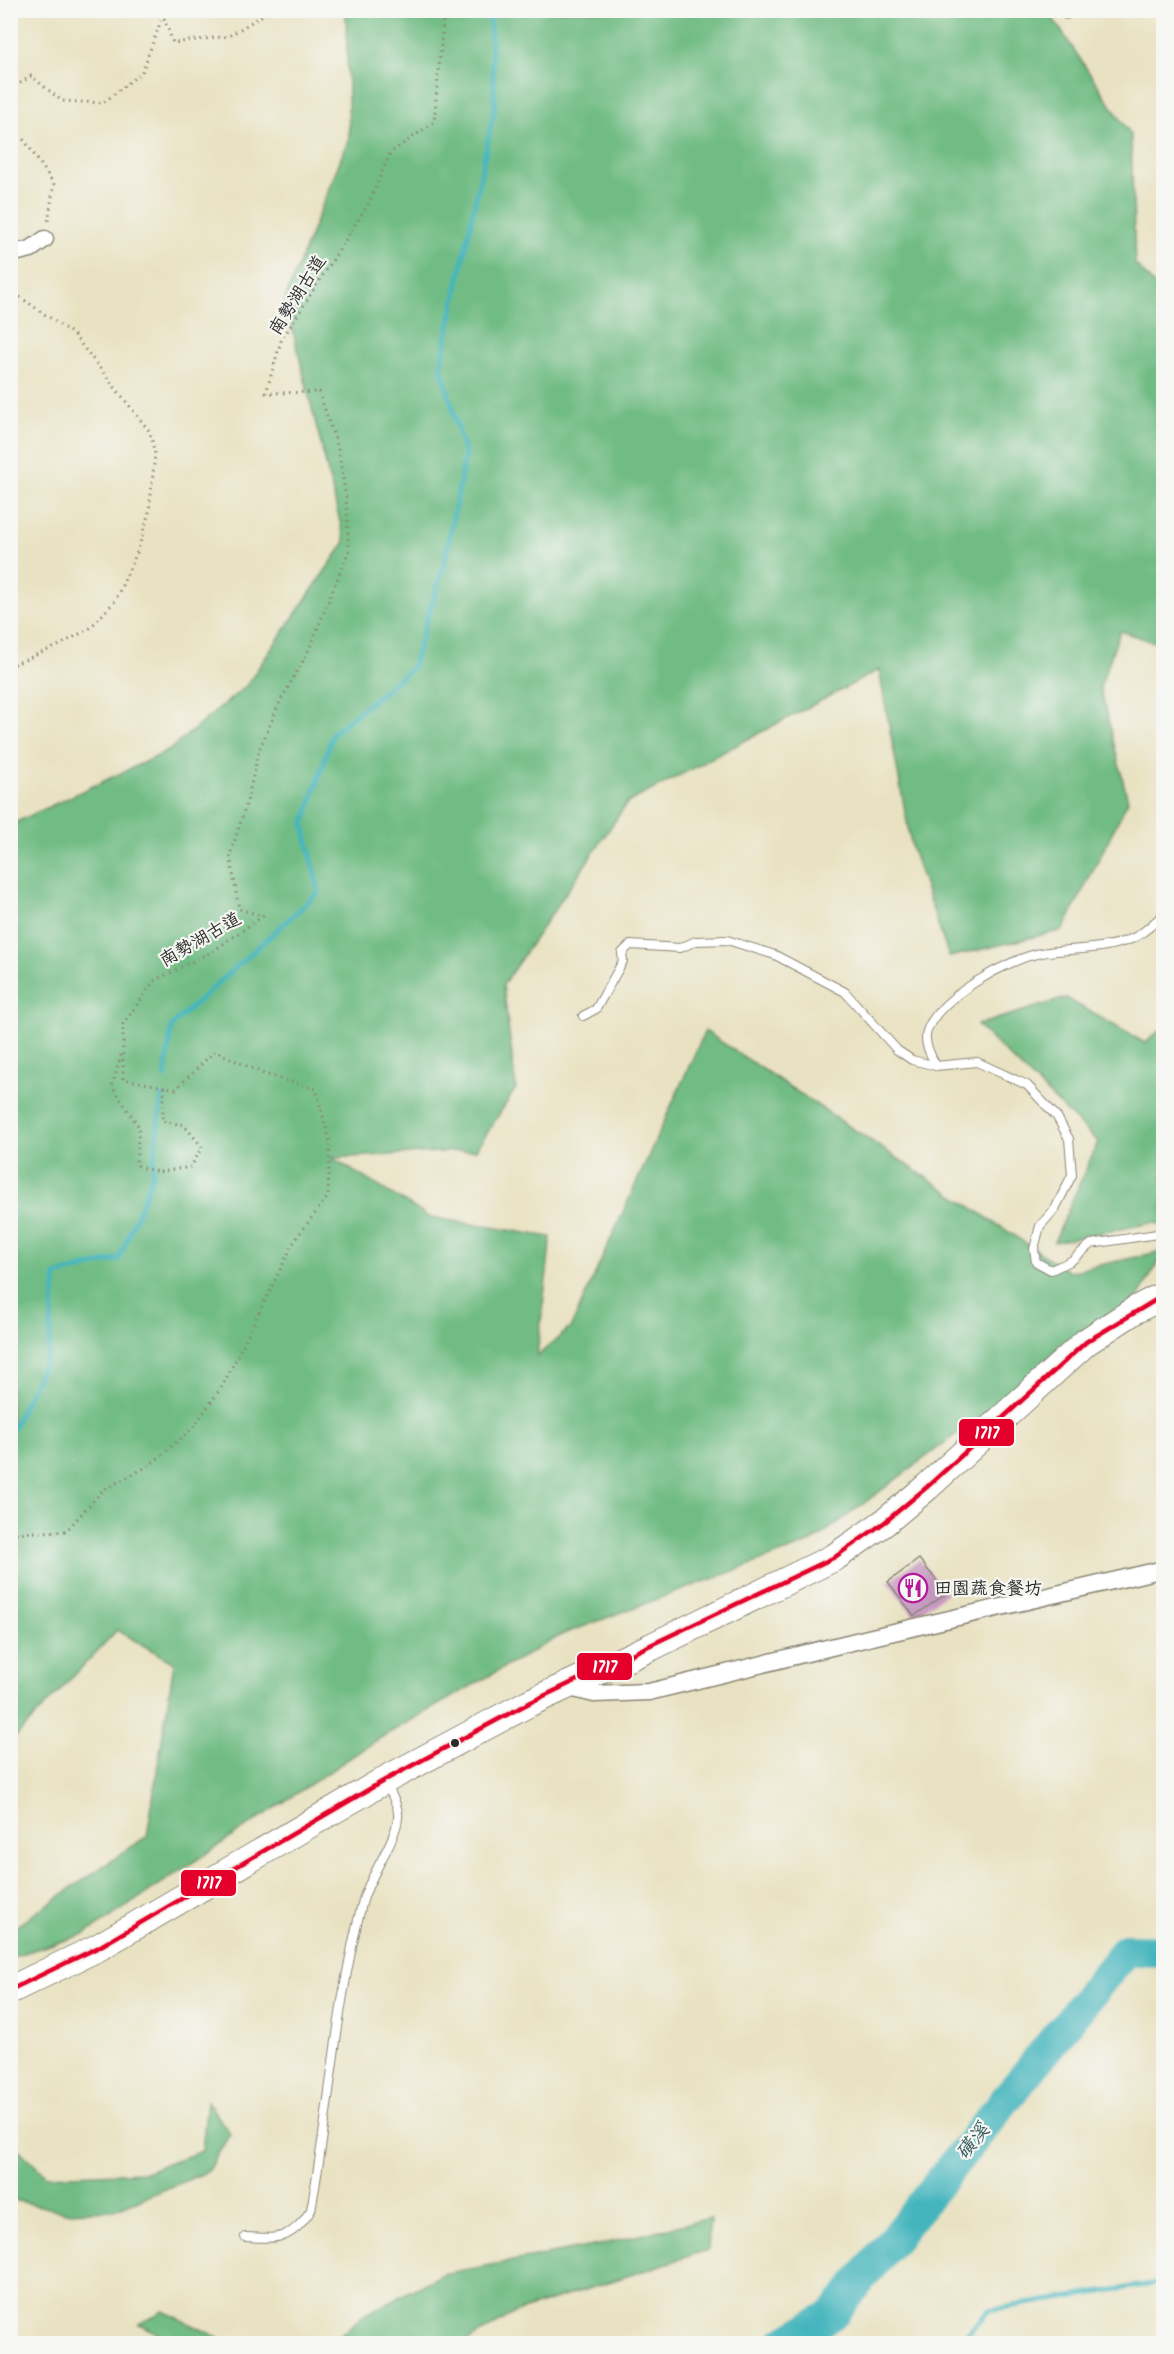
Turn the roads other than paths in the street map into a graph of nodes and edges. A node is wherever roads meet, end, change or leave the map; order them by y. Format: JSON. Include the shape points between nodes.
{"nodes":[{"id":1,"x":45,"y":239,"type":"road end"},
{"id":2,"x":10,"y":254,"type":"edge"},
{"id":3,"x":1164,"y":914,"type":"edge"},
{"id":4,"x":583,"y":1016,"type":"dead end"},
{"id":5,"x":936,"y":1066,"type":"junction"},
{"id":6,"x":1164,"y":1233,"type":"edge"},
{"id":7,"x":1164,"y":1295,"type":"edge"},
{"id":8,"x":1164,"y":1569,"type":"edge"},
{"id":9,"x":565,"y":1687,"type":"junction"},
{"id":10,"x":385,"y":1780,"type":"junction"},
{"id":11,"x":10,"y":1990,"type":"edge"},
{"id":12,"x":245,"y":2237,"type":"dead end"}],
"edges":[{"from":1,"to":2,"type":"street","via":[[31,249]]},
{"from":3,"to":5,"type":"lane","via":[[1133,938],[1101,948],[1039,953],[981,976],[938,1013],[927,1031],[926,1043]]},
{"from":4,"to":5,"type":"lane","via":[[596,1009],[619,969],[622,953],[630,945],[680,948],[696,941],[727,940],[775,955],[829,981],[859,1006],[897,1050],[912,1060]]},
{"from":5,"to":6,"type":"lane","via":[[977,1062],[1027,1085],[1057,1117],[1069,1139],[1072,1175],[1055,1209],[1040,1226],[1034,1249],[1036,1262],[1052,1270],[1071,1261],[1091,1244]]},
{"from":7,"to":9,"type":"main road","via":[[1086,1342],[927,1487],[835,1557]]},
{"from":8,"to":9,"type":"street","via":[[649,1692],[594,1694]]},
{"from":9,"to":10,"type":"main road"},
{"from":10,"to":11,"type":"main road","via":[[99,1947]]},
{"from":10,"to":12,"type":"lane","via":[[398,1812],[396,1831],[376,1865],[364,1899],[346,1979],[311,2210],[300,2228],[278,2239]]}]}
